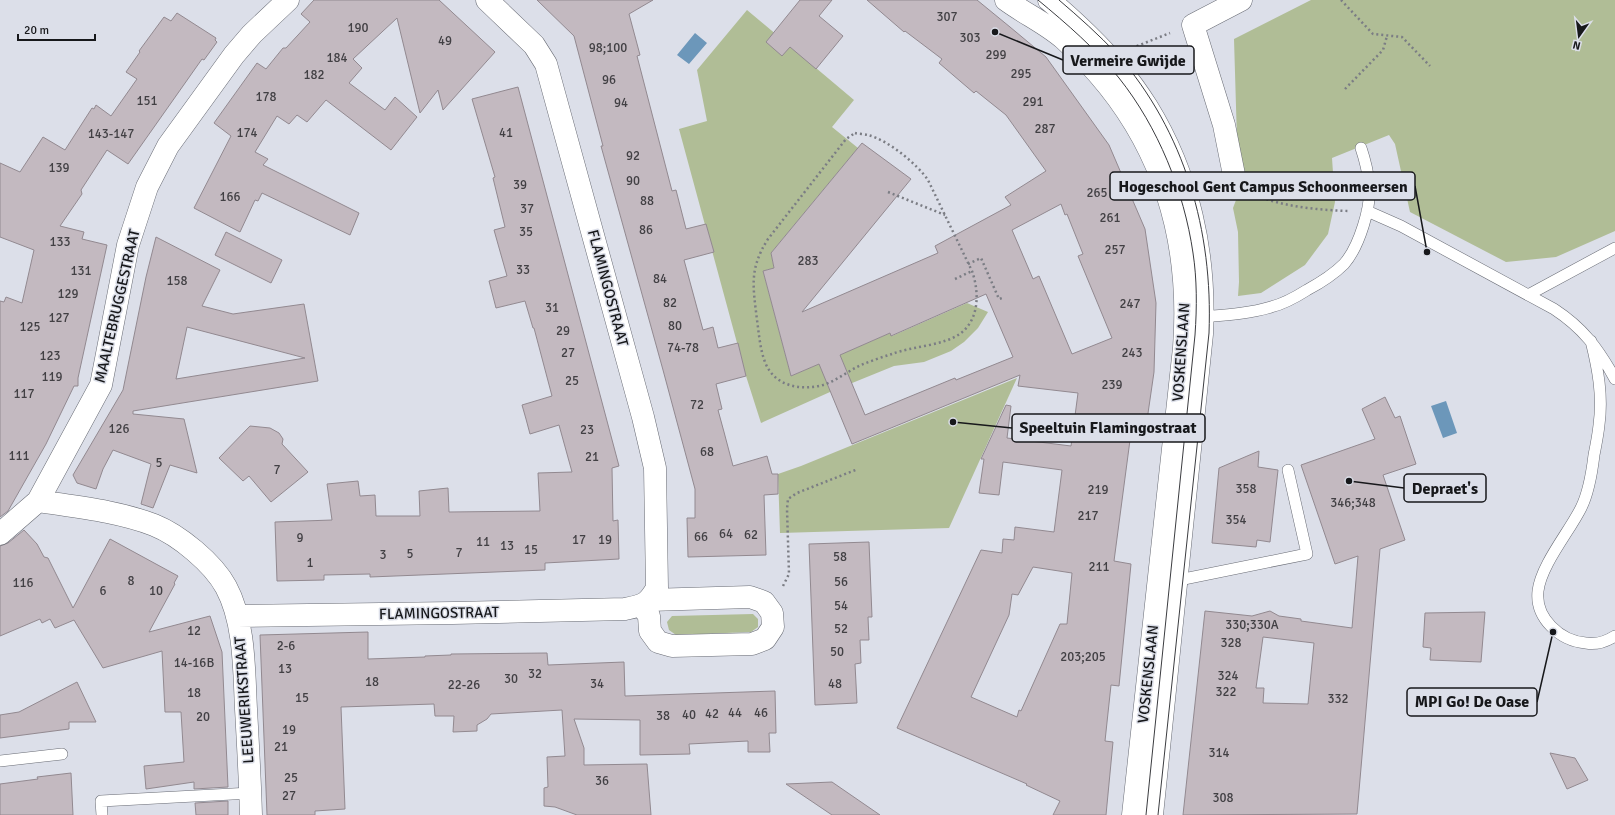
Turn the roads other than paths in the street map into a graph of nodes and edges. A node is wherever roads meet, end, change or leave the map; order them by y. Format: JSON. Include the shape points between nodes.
{"nodes":[{"id":1,"x":288,"y":0,"type":"edge"},
{"id":2,"x":487,"y":0,"type":"edge"},
{"id":3,"x":1006,"y":0,"type":"edge"},
{"id":4,"x":1048,"y":0,"type":"edge"},
{"id":5,"x":1241,"y":0,"type":"edge"},
{"id":6,"x":1361,"y":148,"type":"dead end"},
{"id":7,"x":1236,"y":185,"type":"road end"},
{"id":8,"x":1367,"y":211,"type":"junction"},
{"id":9,"x":1615,"y":248,"type":"edge"},
{"id":10,"x":1528,"y":295,"type":"junction"},
{"id":11,"x":1195,"y":318,"type":"junction"},
{"id":12,"x":1591,"y":341,"type":"junction"},
{"id":13,"x":1615,"y":379,"type":"edge"},
{"id":14,"x":1288,"y":470,"type":"dead end"},
{"id":15,"x":38,"y":501,"type":"junction"},
{"id":16,"x":0,"y":534,"type":"edge"},
{"id":17,"x":1167,"y":583,"type":"junction"},
{"id":18,"x":645,"y":603,"type":"junction"},
{"id":19,"x":237,"y":616,"type":"junction"},
{"id":20,"x":1615,"y":636,"type":"edge"},
{"id":21,"x":62,"y":754,"type":"dead end"},
{"id":22,"x":0,"y":761,"type":"edge"},
{"id":23,"x":251,"y":793,"type":"junction"},
{"id":24,"x":102,"y":815,"type":"edge"},
{"id":25,"x":251,"y":815,"type":"edge"},
{"id":26,"x":1133,"y":815,"type":"edge"},
{"id":27,"x":1152,"y":815,"type":"edge"}],
"edges":[{"from":1,"to":15,"type":"street","name":"MAALTEBRUGGESTRAAT","via":[[234,55],[168,146],[147,187],[128,245],[100,385]]},
{"from":2,"to":18,"type":"street","name":"FLAMINGOSTRAAT","via":[[534,45],[546,64],[643,417],[655,468],[657,588]]},
{"from":3,"to":11,"type":"street","name":"VOSKENSLAAN","via":[[1062,38],[1087,61],[1106,82],[1142,134],[1164,184],[1177,230]]},
{"from":4,"to":11,"type":"street","name":"VOSKENSLAAN","via":[[1109,57],[1125,76],[1152,115],[1171,151],[1190,208],[1198,246],[1202,279]]},
{"from":5,"to":7,"type":"street","via":[[1193,25],[1224,125]]},
{"from":6,"to":8,"type":"lane","via":[[1370,185]]},
{"from":8,"to":10,"type":"lane","via":[[1401,226]]},
{"from":8,"to":11,"type":"lane","via":[[1353,252],[1344,264],[1323,282],[1273,307]]},
{"from":9,"to":10,"type":"lane"},
{"from":10,"to":12,"type":"lane","via":[[1572,320]]},
{"from":11,"to":17,"type":"street","name":"VOSKENSLAAN"},
{"from":12,"to":13,"type":"lane"},
{"from":12,"to":20,"type":"lane","via":[[1599,379],[1600,403],[1592,472],[1582,507],[1543,574],[1538,597],[1545,620],[1558,632],[1571,639],[1588,644]]},
{"from":14,"to":17,"type":"lane","via":[[1307,554]]},
{"from":15,"to":16,"type":"street","name":"MAALTEBRUGGESTRAAT"},
{"from":15,"to":19,"type":"street","name":"LEEUWERIKSTRAAT","via":[[122,515],[154,525],[181,539],[205,560],[226,587]]},
{"from":17,"to":26,"type":"street","name":"VOSKENSLAAN"},
{"from":17,"to":27,"type":"street","name":"VOSKENSLAAN"},
{"from":18,"to":18,"type":"street","name":"FLAMINGOSTRAAT","via":[[650,631],[658,642],[672,646],[752,644],[765,639],[773,627],[772,613],[764,602],[750,597]]},
{"from":18,"to":19,"type":"street","name":"FLAMINGOSTRAAT","via":[[625,609]]},
{"from":19,"to":23,"type":"street","name":"LEEUWERIKSTRAAT","via":[[243,647]]},
{"from":21,"to":22,"type":"lane"},
{"from":23,"to":24,"type":"lane","via":[[101,801]]},
{"from":23,"to":25,"type":"street","name":"LEEUWERIKSTRAAT"}]}
